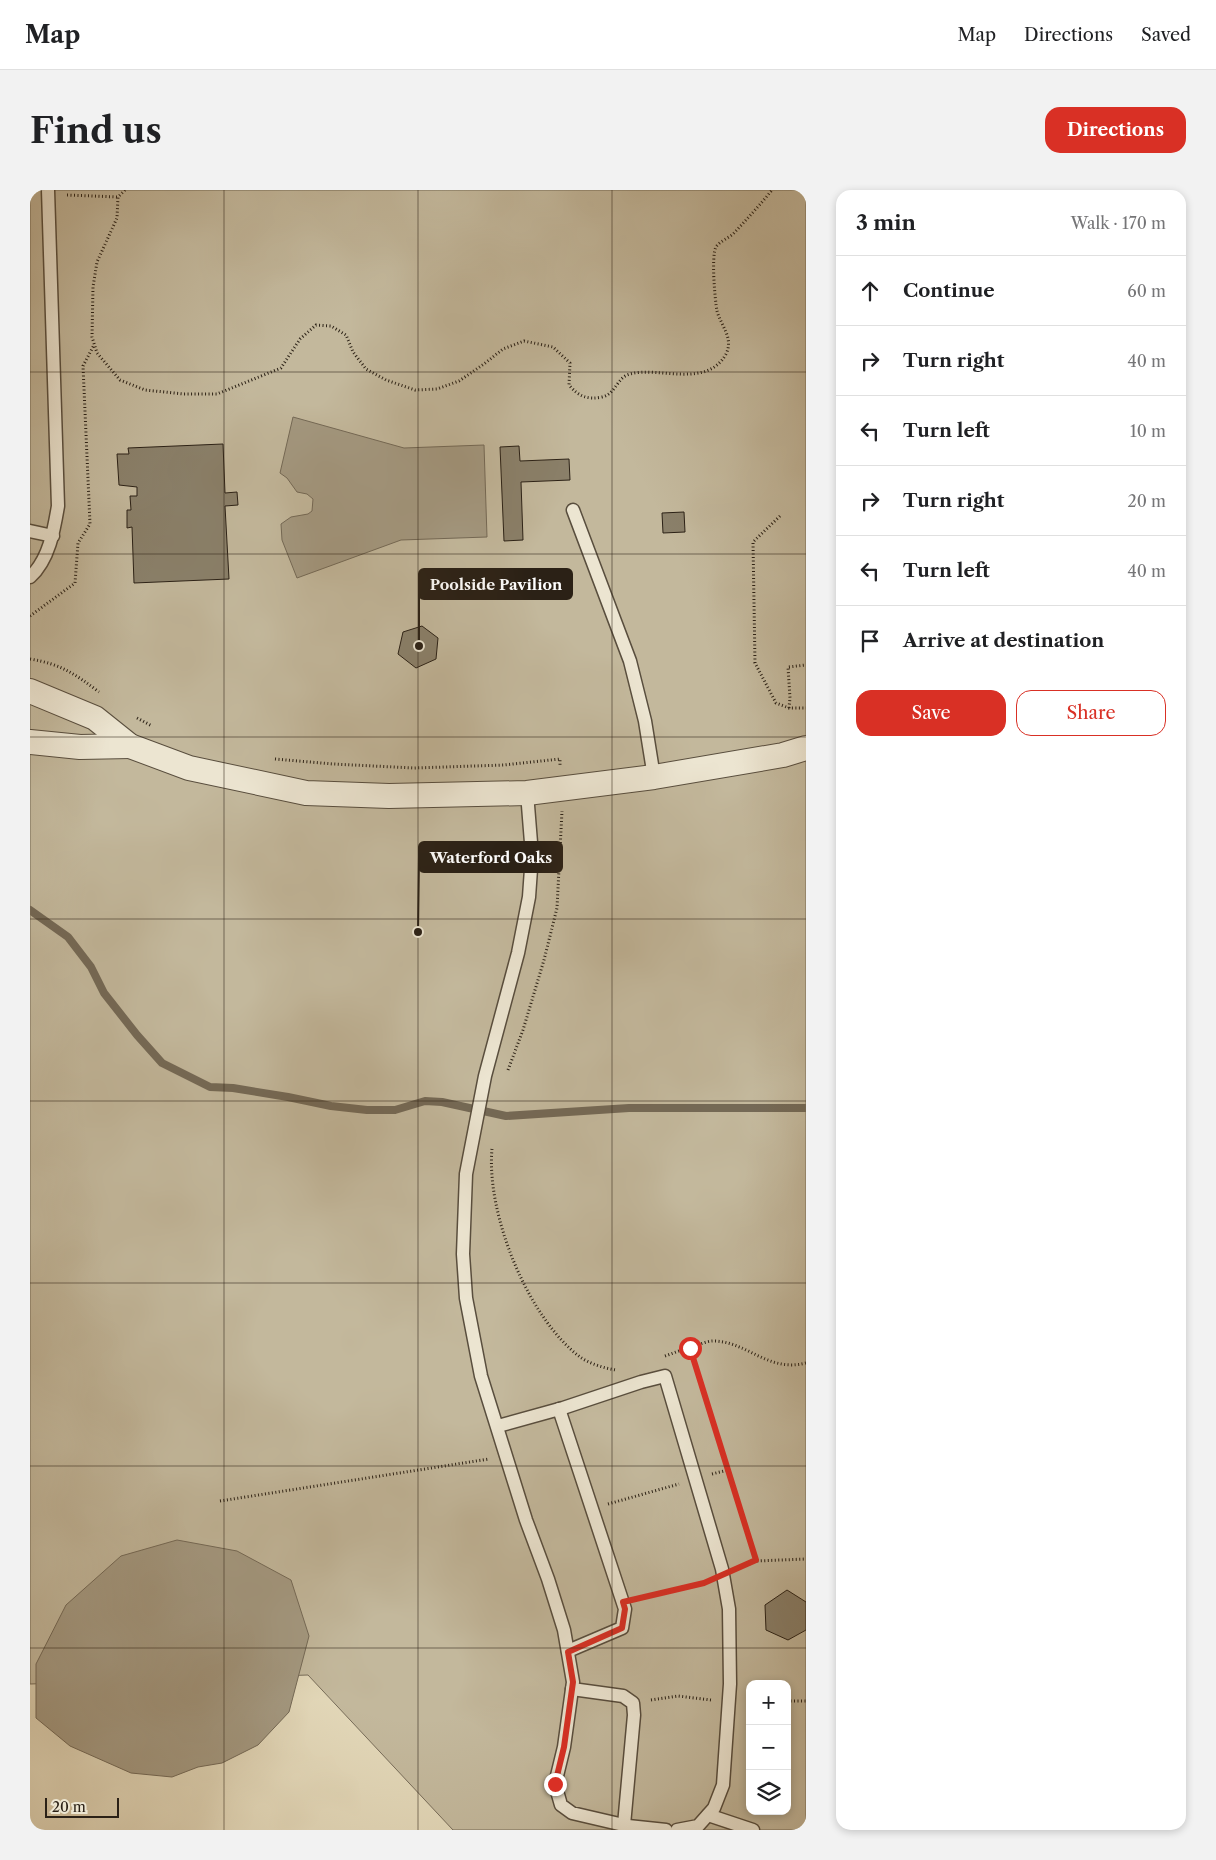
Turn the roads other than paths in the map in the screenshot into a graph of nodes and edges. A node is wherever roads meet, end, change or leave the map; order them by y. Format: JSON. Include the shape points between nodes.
{"nodes":[{"id":1,"x":48,"y":193,"type":"edge"},
{"id":2,"x":573,"y":510,"type":"dead end"},
{"id":3,"x":30,"y":531,"type":"edge"},
{"id":4,"x":53,"y":536,"type":"junction"},
{"id":5,"x":30,"y":577,"type":"edge"},
{"id":6,"x":30,"y":691,"type":"edge"},
{"id":7,"x":30,"y":742,"type":"edge"},
{"id":8,"x":130,"y":746,"type":"junction"},
{"id":9,"x":806,"y":748,"type":"edge"},
{"id":10,"x":654,"y":777,"type":"junction"},
{"id":11,"x":527,"y":793,"type":"junction"},
{"id":12,"x":559,"y":1409,"type":"junction"},
{"id":13,"x":498,"y":1426,"type":"junction"},
{"id":14,"x":568,"y":1652,"type":"junction"},
{"id":15,"x":572,"y":1689,"type":"junction"},
{"id":16,"x":708,"y":1815,"type":"junction"},
{"id":17,"x":624,"y":1825,"type":"junction"},
{"id":18,"x":666,"y":1830,"type":"edge"},
{"id":19,"x":677,"y":1830,"type":"edge"},
{"id":20,"x":753,"y":1830,"type":"edge"}],
"edges":[{"from":1,"to":4,"type":"lane","via":[[58,506]]},
{"from":2,"to":10,"type":"lane","via":[[630,661],[645,721]]},
{"from":3,"to":4,"type":"lane"},
{"from":4,"to":5,"type":"lane","via":[[37,571]]},
{"from":6,"to":8,"type":"street","via":[[95,718]]},
{"from":7,"to":8,"type":"street","via":[[80,747]]},
{"from":8,"to":11,"type":"street","via":[[189,768],[306,793],[389,796]]},
{"from":9,"to":10,"type":"street","via":[[773,757]]},
{"from":10,"to":11,"type":"street"},
{"from":11,"to":13,"type":"lane","via":[[532,855],[529,897],[518,953],[485,1076],[466,1174],[463,1254],[466,1298],[481,1376]]},
{"from":12,"to":13,"type":"lane"},
{"from":12,"to":14,"type":"lane","via":[[625,1609],[622,1628]]},
{"from":12,"to":16,"type":"lane","via":[[665,1376],[723,1576],[729,1609],[729,1700],[723,1785]]},
{"from":13,"to":14,"type":"lane","via":[[564,1630]]},
{"from":14,"to":15,"type":"lane"},
{"from":15,"to":17,"type":"lane","via":[[555,1784],[561,1805],[572,1813]]},
{"from":15,"to":17,"type":"lane","via":[[623,1696],[633,1703]]},
{"from":16,"to":19,"type":"lane","via":[[698,1826]]},
{"from":16,"to":20,"type":"lane"},
{"from":17,"to":18,"type":"lane"}]}
